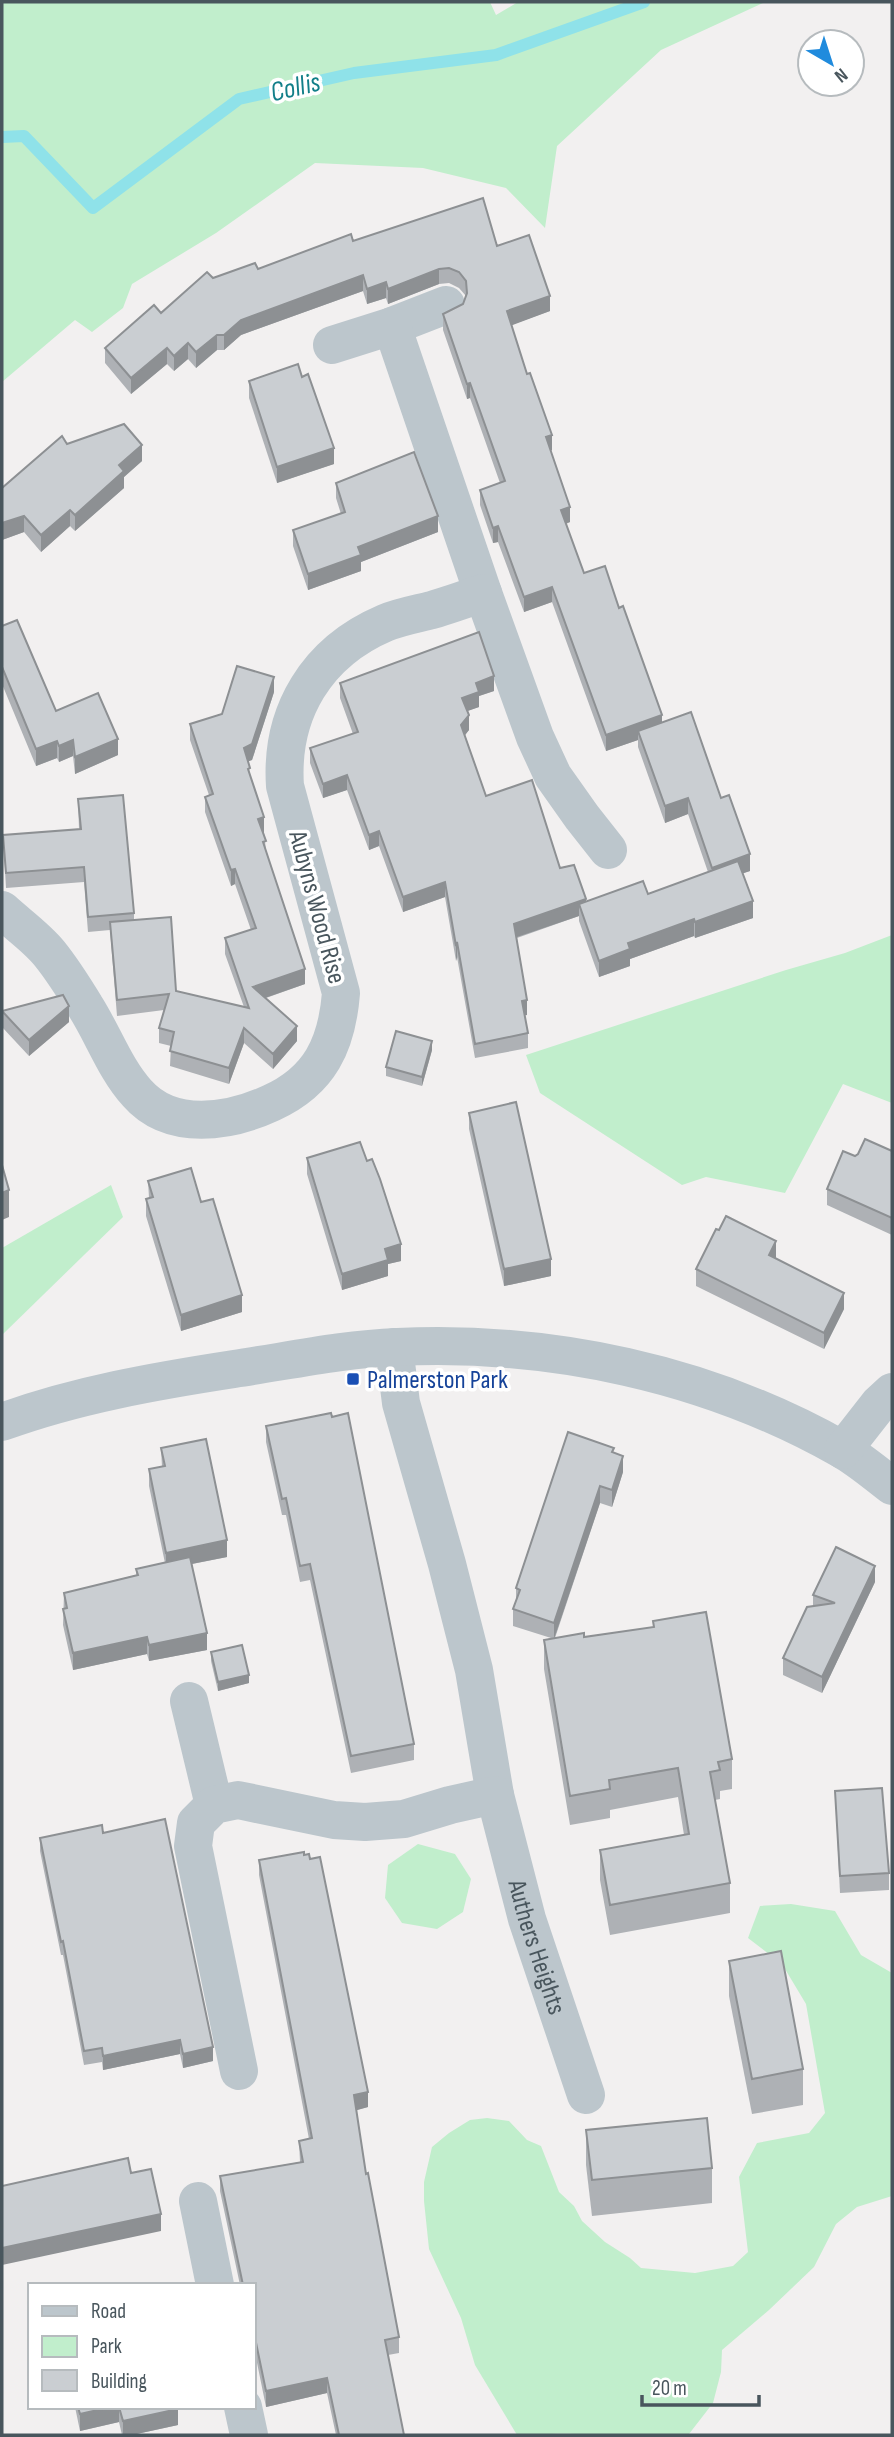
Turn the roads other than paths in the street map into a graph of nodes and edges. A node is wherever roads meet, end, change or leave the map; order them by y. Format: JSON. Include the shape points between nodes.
{"nodes":[{"id":1,"x":446,"y":305,"type":"dead end"},
{"id":2,"x":392,"y":326,"type":"junction"},
{"id":3,"x":332,"y":345,"type":"dead end"},
{"id":4,"x":483,"y":593,"type":"junction"},
{"id":5,"x":608,"y":850,"type":"dead end"},
{"id":6,"x":2,"y":910,"type":"edge"},
{"id":7,"x":394,"y":1347,"type":"junction"},
{"id":8,"x":892,"y":1392,"type":"edge"},
{"id":9,"x":2,"y":1422,"type":"edge"},
{"id":10,"x":843,"y":1450,"type":"junction"},
{"id":11,"x":892,"y":1486,"type":"edge"},
{"id":12,"x":189,"y":1701,"type":"dead end"},
{"id":13,"x":495,"y":1795,"type":"junction"},
{"id":14,"x":214,"y":1805,"type":"junction"},
{"id":15,"x":239,"y":2071,"type":"dead end"},
{"id":16,"x":586,"y":2095,"type":"dead end"},
{"id":17,"x":198,"y":2201,"type":"dead end"},
{"id":18,"x":215,"y":2283,"type":"edge"},
{"id":19,"x":243,"y":2409,"type":"edge"},
{"id":20,"x":249,"y":2435,"type":"edge"}],
"edges":[{"from":1,"to":2,"type":"street"},
{"from":2,"to":3,"type":"street"},
{"from":2,"to":4,"type":"street"},
{"from":4,"to":5,"type":"street","via":[[535,737],[554,776]]},
{"from":4,"to":6,"type":"street","name":"Aubyns Wood Rise","via":[[386,622],[350,640],[312,681],[292,718],[284,751],[285,786],[341,993],[339,1022],[328,1051],[313,1074],[291,1094],[258,1109],[204,1121],[158,1110],[137,1094],[48,953]]},
{"from":7,"to":9,"type":"street","via":[[166,1380],[39,1408]]},
{"from":7,"to":10,"type":"street","via":[[524,1349],[607,1362],[699,1386],[773,1413]]},
{"from":7,"to":13,"type":"street","name":"Authers Heights","via":[[401,1403],[474,1670]]},
{"from":8,"to":10,"type":"street"},
{"from":10,"to":11,"type":"street"},
{"from":12,"to":14,"type":"street"},
{"from":13,"to":14,"type":"street","via":[[404,1819],[365,1822],[238,1800]]},
{"from":13,"to":16,"type":"street","name":"Authers Heights","via":[[527,1919]]},
{"from":14,"to":15,"type":"street","via":[[196,1823],[193,1846]]},
{"from":17,"to":18,"type":"street"},
{"from":19,"to":20,"type":"street"}]}
